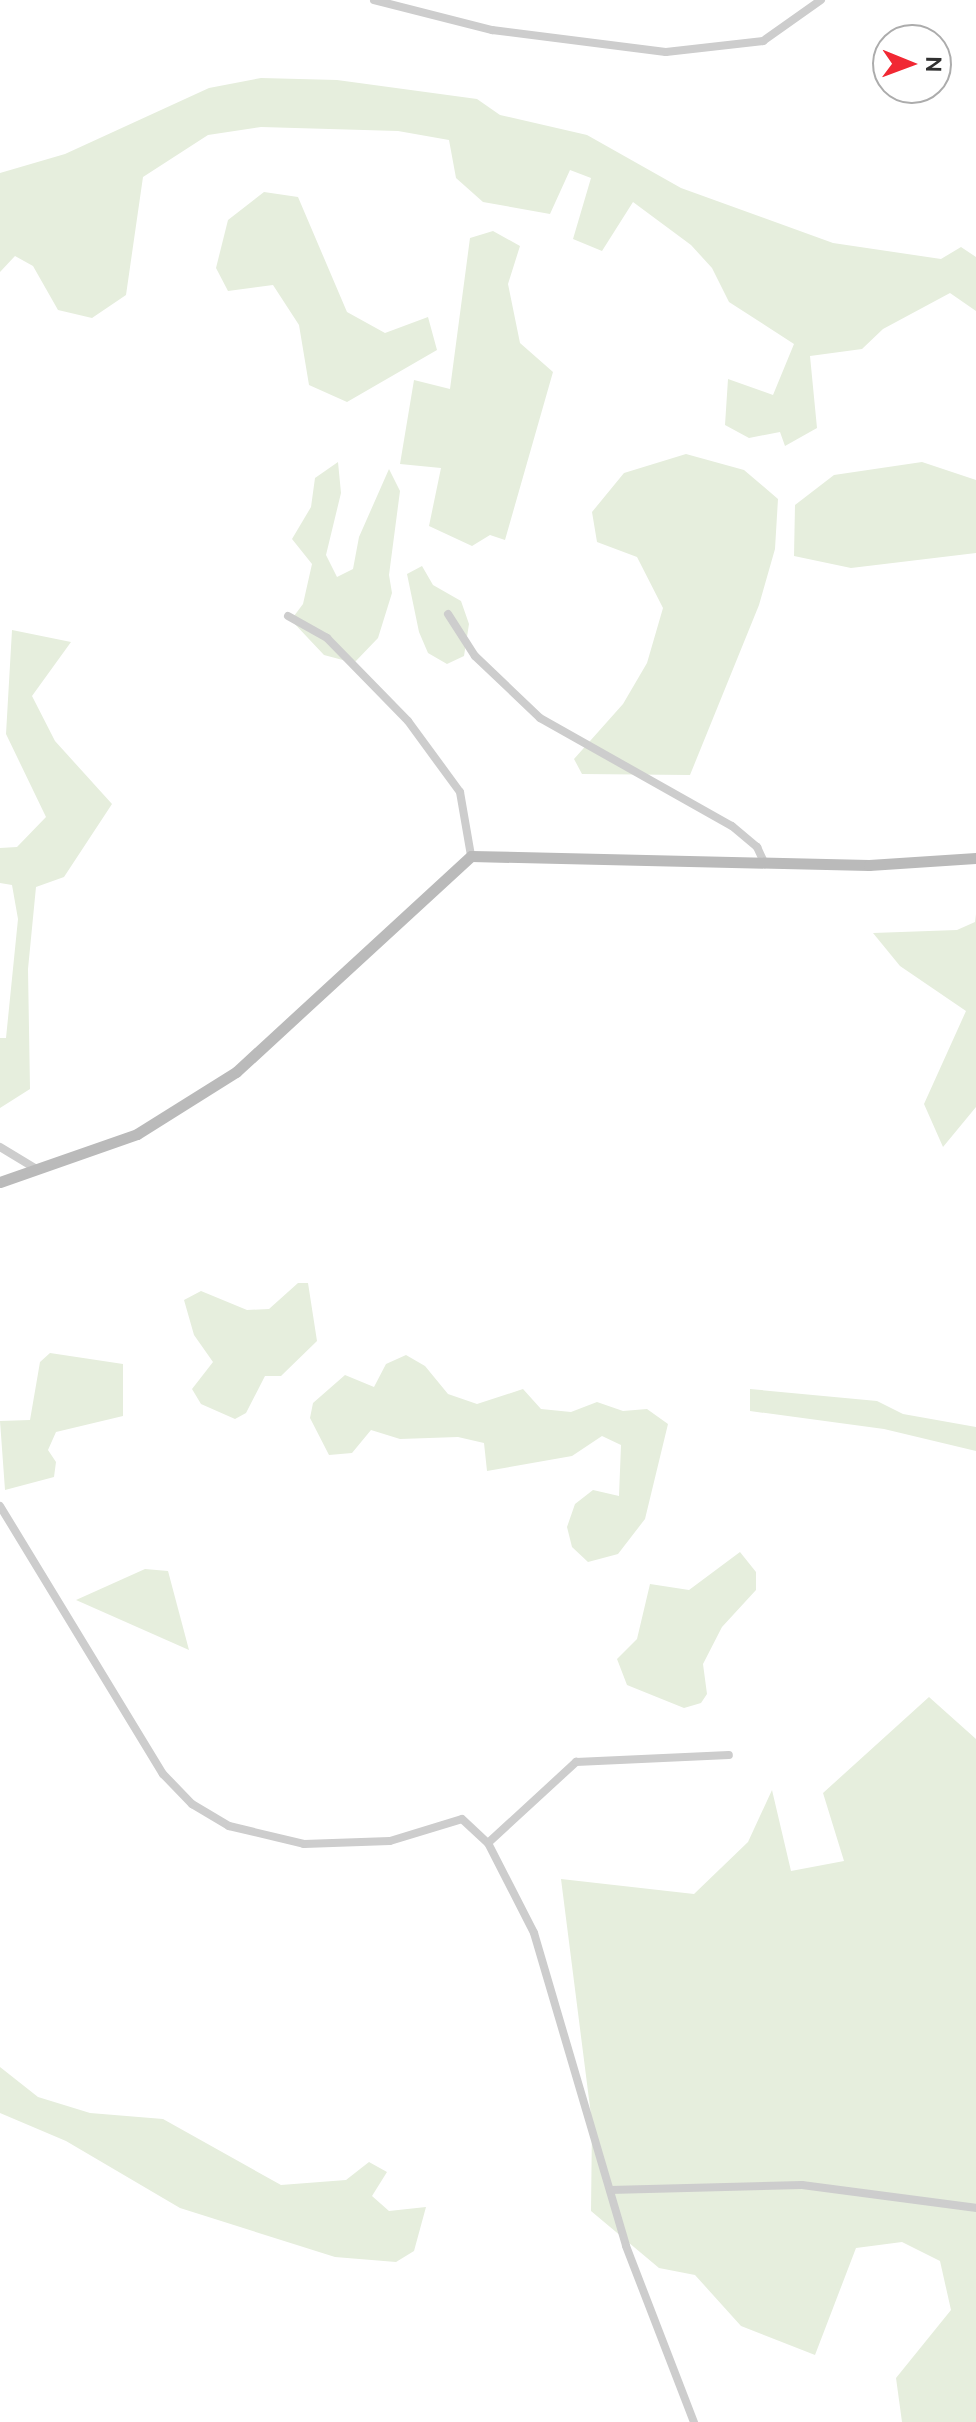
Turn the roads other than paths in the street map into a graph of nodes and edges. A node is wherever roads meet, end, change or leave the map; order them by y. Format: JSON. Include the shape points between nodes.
{"nodes":[{"id":1,"x":374,"y":0,"type":"edge"},
{"id":2,"x":821,"y":0,"type":"edge"},
{"id":3,"x":448,"y":614,"type":"dead end"},
{"id":4,"x":288,"y":616,"type":"dead end"},
{"id":5,"x":471,"y":856,"type":"junction"},
{"id":6,"x":976,"y":858,"type":"edge"},
{"id":7,"x":765,"y":864,"type":"junction"},
{"id":8,"x":0,"y":1147,"type":"edge"},
{"id":9,"x":38,"y":1170,"type":"junction"},
{"id":10,"x":0,"y":1182,"type":"edge"},
{"id":11,"x":0,"y":1506,"type":"edge"},
{"id":12,"x":729,"y":1755,"type":"dead end"},
{"id":13,"x":488,"y":1843,"type":"junction"},
{"id":14,"x":610,"y":2190,"type":"junction"},
{"id":15,"x":976,"y":2208,"type":"edge"},
{"id":16,"x":694,"y":2422,"type":"edge"}],
"edges":[{"from":1,"to":2,"type":"street","via":[[492,30],[666,52],[763,41]]},
{"from":3,"to":7,"type":"street","via":[[475,656],[540,718],[590,752],[732,826],[757,847]]},
{"from":4,"to":5,"type":"street","via":[[327,638],[408,721],[460,792]]},
{"from":5,"to":7,"type":"street"},
{"from":5,"to":9,"type":"street","via":[[236,1072],[137,1134]]},
{"from":6,"to":7,"type":"street"},
{"from":8,"to":9,"type":"street"},
{"from":9,"to":10,"type":"street"},
{"from":11,"to":13,"type":"street","via":[[163,1774],[192,1804],[229,1826],[304,1844],[390,1841],[462,1819]]},
{"from":12,"to":13,"type":"street","via":[[576,1762]]},
{"from":13,"to":14,"type":"street","via":[[538,1945]]},
{"from":14,"to":15,"type":"street","via":[[815,2185]]},
{"from":14,"to":16,"type":"street"}]}
